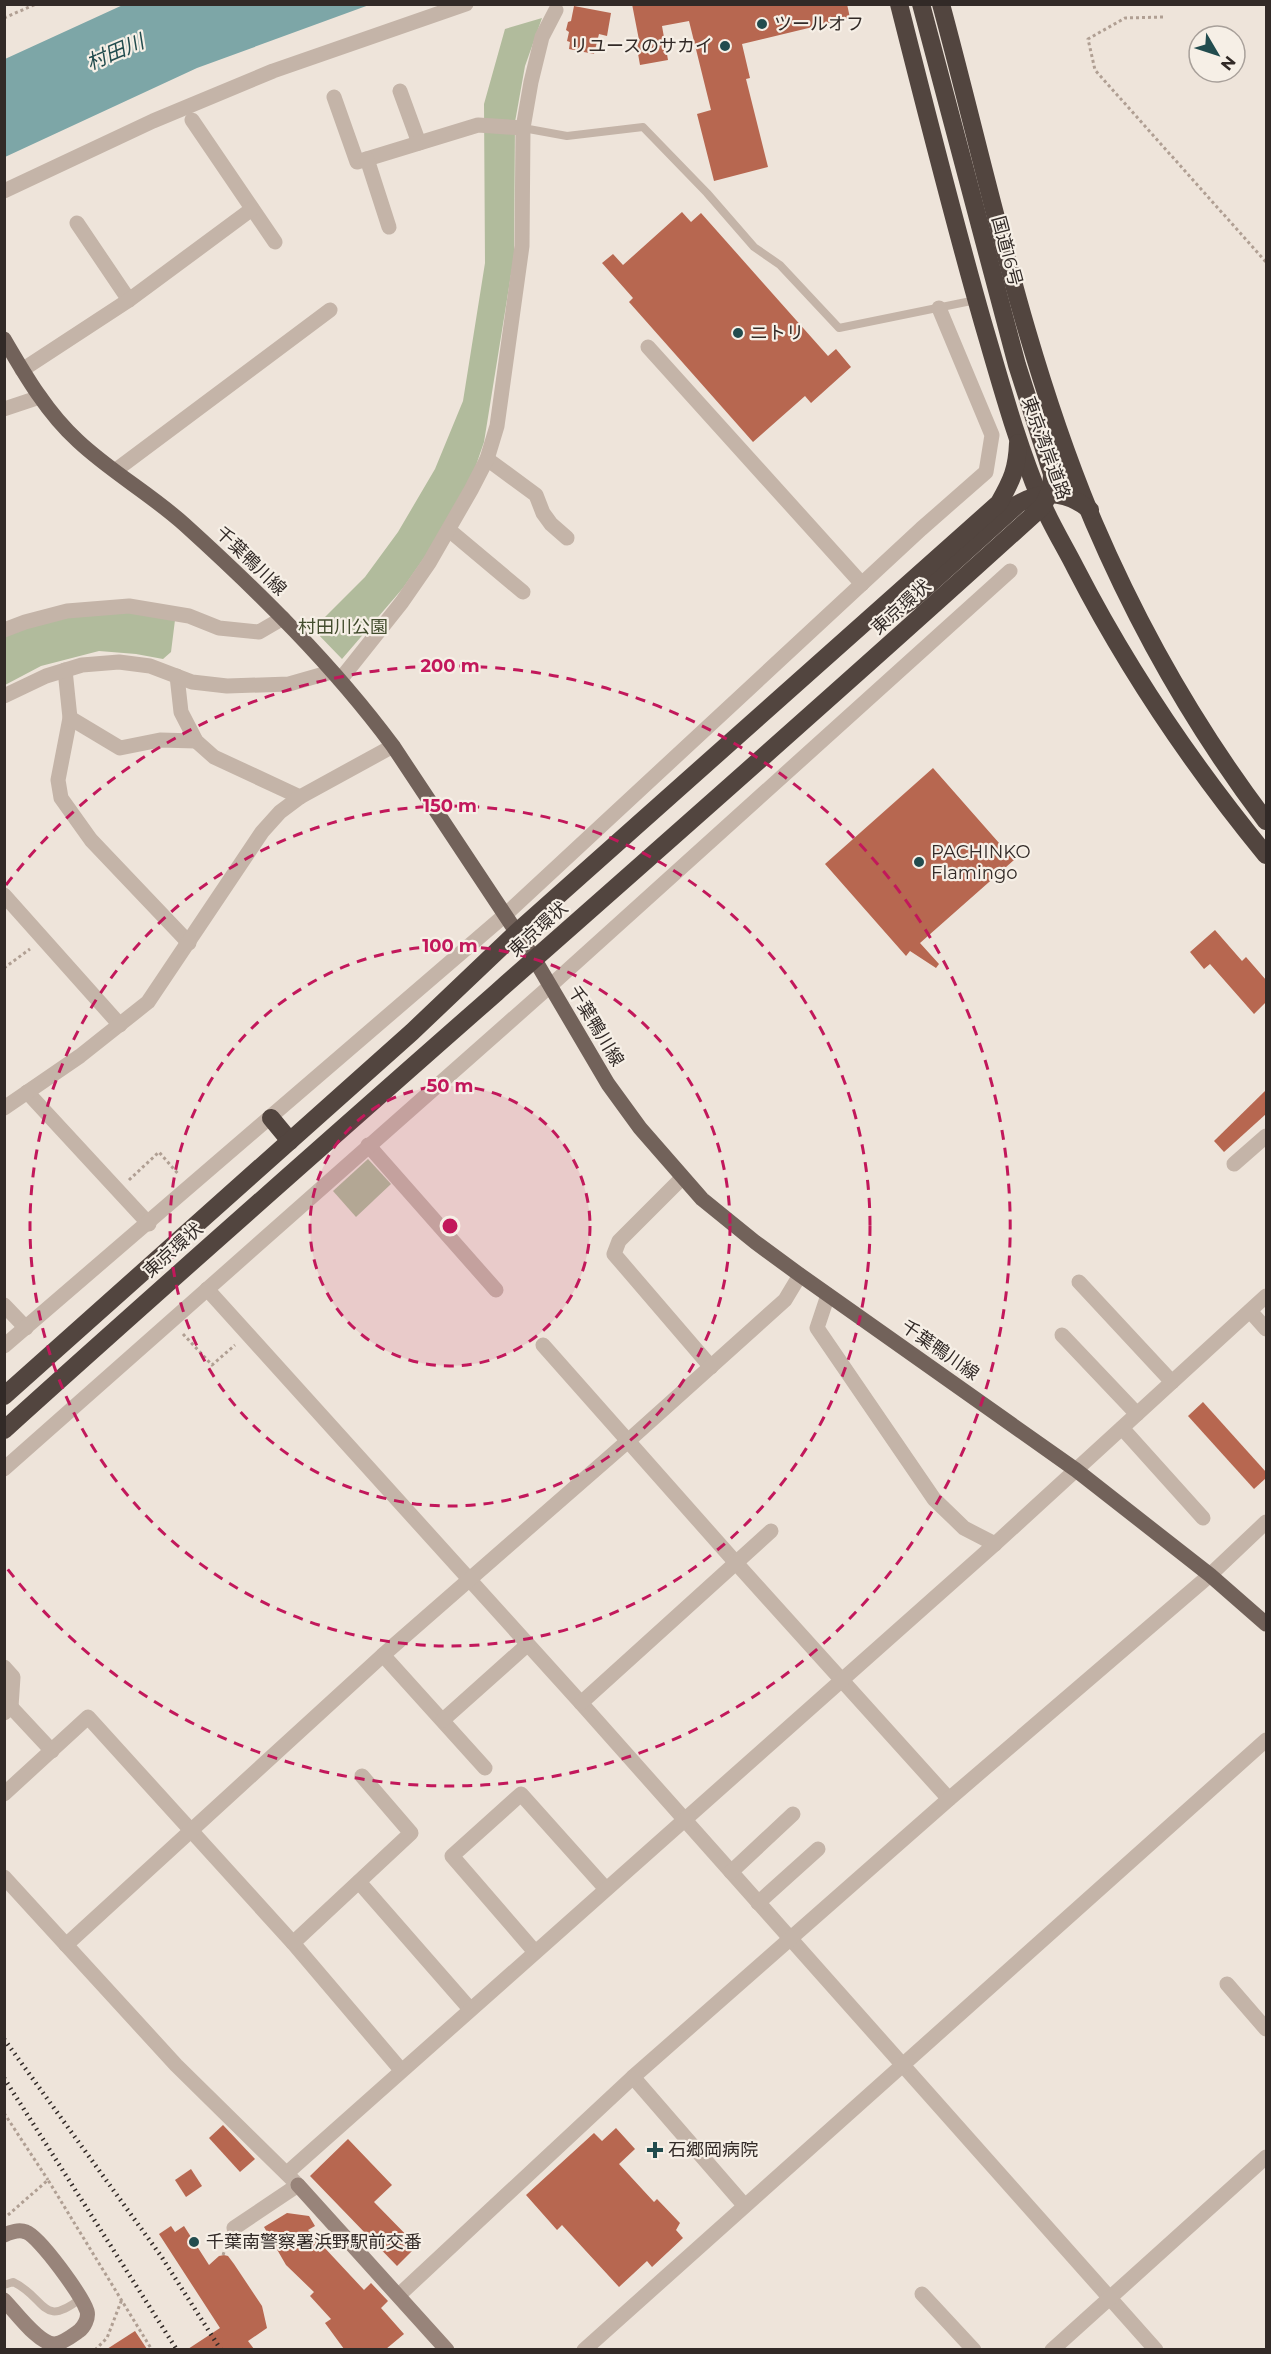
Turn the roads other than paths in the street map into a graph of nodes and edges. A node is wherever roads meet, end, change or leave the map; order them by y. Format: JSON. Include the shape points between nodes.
{"nodes":[{"id":1,"x":466,"y":4,"type":"edge"},
{"id":2,"x":899,"y":4,"type":"edge"},
{"id":3,"x":921,"y":4,"type":"edge"},
{"id":4,"x":941,"y":4,"type":"edge"},
{"id":5,"x":556,"y":10,"type":"dead end"},
{"id":6,"x":400,"y":91,"type":"dead end"},
{"id":7,"x":334,"y":98,"type":"dead end"},
{"id":8,"x":192,"y":120,"type":"dead end"},
{"id":9,"x":523,"y":128,"type":"junction"},
{"id":10,"x":419,"y":143,"type":"junction"},
{"id":11,"x":367,"y":159,"type":"junction"},
{"id":12,"x":4,"y":191,"type":"edge"},
{"id":13,"x":252,"y":209,"type":"junction"},
{"id":14,"x":77,"y":223,"type":"dead end"},
{"id":15,"x":389,"y":227,"type":"dead end"},
{"id":16,"x":275,"y":242,"type":"dead end"},
{"id":17,"x":129,"y":300,"type":"junction"},
{"id":18,"x":976,"y":300,"type":"junction"},
{"id":19,"x":939,"y":308,"type":"junction"},
{"id":20,"x":330,"y":310,"type":"dead end"},
{"id":21,"x":4,"y":339,"type":"edge"},
{"id":22,"x":648,"y":347,"type":"dead end"},
{"id":23,"x":22,"y":370,"type":"junction"},
{"id":24,"x":40,"y":397,"type":"junction"},
{"id":25,"x":4,"y":409,"type":"edge"},
{"id":26,"x":1018,"y":443,"type":"junction"},
{"id":27,"x":487,"y":459,"type":"junction"},
{"id":28,"x":116,"y":470,"type":"junction"},
{"id":29,"x":1043,"y":498,"type":"junction"},
{"id":30,"x":1090,"y":510,"type":"junction"},
{"id":31,"x":449,"y":530,"type":"junction"},
{"id":32,"x":567,"y":538,"type":"dead end"},
{"id":33,"x":1010,"y":571,"type":"dead end"},
{"id":34,"x":862,"y":584,"type":"junction"},
{"id":35,"x":522,"y":591,"type":"dead end"},
{"id":36,"x":283,"y":618,"type":"junction"},
{"id":37,"x":4,"y":630,"type":"edge"},
{"id":38,"x":827,"y":657,"type":"junction"},
{"id":39,"x":64,"y":670,"type":"junction"},
{"id":40,"x":177,"y":676,"type":"junction"},
{"id":41,"x":336,"y":676,"type":"junction"},
{"id":42,"x":4,"y":696,"type":"edge"},
{"id":43,"x":70,"y":718,"type":"junction"},
{"id":44,"x":196,"y":741,"type":"junction"},
{"id":45,"x":393,"y":746,"type":"junction"},
{"id":46,"x":300,"y":797,"type":"junction"},
{"id":47,"x":1266,"y":821,"type":"edge"},
{"id":48,"x":1266,"y":855,"type":"edge"},
{"id":49,"x":4,"y":895,"type":"edge"},
{"id":50,"x":506,"y":915,"type":"junction"},
{"id":51,"x":516,"y":933,"type":"junction"},
{"id":52,"x":189,"y":943,"type":"junction"},
{"id":53,"x":535,"y":960,"type":"junction"},
{"id":54,"x":550,"y":986,"type":"junction"},
{"id":55,"x":120,"y":1025,"type":"junction"},
{"id":56,"x":27,"y":1092,"type":"junction"},
{"id":57,"x":4,"y":1108,"type":"edge"},
{"id":58,"x":271,"y":1118,"type":"junction"},
{"id":59,"x":1266,"y":1136,"type":"edge"},
{"id":60,"x":290,"y":1141,"type":"junction"},
{"id":61,"x":368,"y":1145,"type":"junction"},
{"id":62,"x":1234,"y":1164,"type":"dead end"},
{"id":63,"x":682,"y":1178,"type":"junction"},
{"id":64,"x":149,"y":1224,"type":"junction"},
{"id":65,"x":800,"y":1275,"type":"junction"},
{"id":66,"x":1079,"y":1282,"type":"dead end"},
{"id":67,"x":207,"y":1289,"type":"junction"},
{"id":68,"x":496,"y":1290,"type":"dead end"},
{"id":69,"x":828,"y":1295,"type":"junction"},
{"id":70,"x":1266,"y":1296,"type":"edge"},
{"id":71,"x":4,"y":1305,"type":"edge"},
{"id":72,"x":1250,"y":1311,"type":"junction"},
{"id":73,"x":26,"y":1328,"type":"junction"},
{"id":74,"x":1266,"y":1329,"type":"edge"},
{"id":75,"x":1062,"y":1335,"type":"dead end"},
{"id":76,"x":543,"y":1345,"type":"dead end"},
{"id":77,"x":4,"y":1346,"type":"edge"},
{"id":78,"x":711,"y":1367,"type":"junction"},
{"id":79,"x":1172,"y":1382,"type":"junction"},
{"id":80,"x":4,"y":1396,"type":"edge"},
{"id":81,"x":1137,"y":1414,"type":"junction"},
{"id":82,"x":1122,"y":1428,"type":"junction"},
{"id":83,"x":4,"y":1430,"type":"edge"},
{"id":84,"x":628,"y":1441,"type":"junction"},
{"id":85,"x":4,"y":1469,"type":"edge"},
{"id":86,"x":1076,"y":1470,"type":"junction"},
{"id":87,"x":1203,"y":1518,"type":"dead end"},
{"id":88,"x":1266,"y":1522,"type":"edge"},
{"id":89,"x":771,"y":1531,"type":"dead end"},
{"id":90,"x":995,"y":1544,"type":"junction"},
{"id":91,"x":737,"y":1564,"type":"junction"},
{"id":92,"x":1210,"y":1575,"type":"junction"},
{"id":93,"x":469,"y":1580,"type":"junction"},
{"id":94,"x":1266,"y":1624,"type":"edge"},
{"id":95,"x":527,"y":1645,"type":"junction"},
{"id":96,"x":383,"y":1655,"type":"junction"},
{"id":97,"x":4,"y":1667,"type":"edge"},
{"id":98,"x":843,"y":1679,"type":"junction"},
{"id":99,"x":581,"y":1703,"type":"junction"},
{"id":100,"x":8,"y":1710,"type":"edge"},
{"id":101,"x":443,"y":1720,"type":"junction"},
{"id":102,"x":1266,"y":1740,"type":"edge"},
{"id":103,"x":52,"y":1751,"type":"junction"},
{"id":104,"x":485,"y":1768,"type":"dead end"},
{"id":105,"x":362,"y":1776,"type":"dead end"},
{"id":106,"x":4,"y":1794,"type":"edge"},
{"id":107,"x":949,"y":1798,"type":"junction"},
{"id":108,"x":793,"y":1814,"type":"dead end"},
{"id":109,"x":683,"y":1819,"type":"junction"},
{"id":110,"x":192,"y":1830,"type":"junction"},
{"id":111,"x":818,"y":1849,"type":"dead end"},
{"id":112,"x":731,"y":1872,"type":"junction"},
{"id":113,"x":4,"y":1877,"type":"edge"},
{"id":114,"x":358,"y":1882,"type":"junction"},
{"id":115,"x":606,"y":1889,"type":"junction"},
{"id":116,"x":758,"y":1903,"type":"junction"},
{"id":117,"x":791,"y":1939,"type":"junction"},
{"id":118,"x":293,"y":1943,"type":"junction"},
{"id":119,"x":66,"y":1945,"type":"junction"},
{"id":120,"x":535,"y":1952,"type":"junction"},
{"id":121,"x":1227,"y":1984,"type":"dead end"},
{"id":122,"x":470,"y":2009,"type":"junction"},
{"id":123,"x":1266,"y":2029,"type":"edge"},
{"id":124,"x":902,"y":2066,"type":"junction"},
{"id":125,"x":401,"y":2070,"type":"junction"},
{"id":126,"x":633,"y":2077,"type":"junction"},
{"id":127,"x":1266,"y":2157,"type":"edge"},
{"id":128,"x":287,"y":2173,"type":"junction"},
{"id":129,"x":298,"y":2185,"type":"junction"},
{"id":130,"x":744,"y":2205,"type":"junction"},
{"id":131,"x":234,"y":2228,"type":"dead end"},
{"id":132,"x":4,"y":2235,"type":"edge"},
{"id":133,"x":4,"y":2285,"type":"edge"},
{"id":134,"x":922,"y":2294,"type":"dead end"},
{"id":135,"x":399,"y":2295,"type":"junction"},
{"id":136,"x":1110,"y":2298,"type":"junction"},
{"id":137,"x":80,"y":2299,"type":"junction"},
{"id":138,"x":4,"y":2300,"type":"edge"},
{"id":139,"x":54,"y":2347,"type":"edge"},
{"id":140,"x":447,"y":2349,"type":"edge"},
{"id":141,"x":584,"y":2349,"type":"edge"},
{"id":142,"x":974,"y":2349,"type":"edge"},
{"id":143,"x":1052,"y":2349,"type":"edge"},
{"id":144,"x":1156,"y":2349,"type":"edge"}],
"edges":[{"from":1,"to":12,"type":"street","via":[[273,71],[153,121]]},
{"from":2,"to":18,"type":"highway","name":"東京湾岸道路"},
{"from":3,"to":29,"type":"highway","name":"国道16号","via":[[1017,365],[1052,474],[1051,489]]},
{"from":4,"to":30,"type":"highway","name":"東京湾岸道路","via":[[1018,294],[1062,439]]},
{"from":5,"to":9,"type":"street","via":[[543,37]]},
{"from":6,"to":10,"type":"street"},
{"from":7,"to":11,"type":"street","via":[[357,162]]},
{"from":8,"to":13,"type":"street"},
{"from":9,"to":10,"type":"street","via":[[478,124]]},
{"from":9,"to":19,"type":"lane","via":[[567,136],[644,127],[754,247],[780,266],[840,328]]},
{"from":9,"to":27,"type":"street","via":[[522,246],[497,426]]},
{"from":10,"to":11,"type":"street"},
{"from":11,"to":15,"type":"street"},
{"from":13,"to":16,"type":"street"},
{"from":13,"to":17,"type":"street"},
{"from":14,"to":17,"type":"street"},
{"from":17,"to":23,"type":"street"},
{"from":18,"to":19,"type":"lane"},
{"from":18,"to":26,"type":"highway","name":"東京湾岸道路"},
{"from":19,"to":34,"type":"street","via":[[992,435],[987,472]]},
{"from":20,"to":28,"type":"street"},
{"from":21,"to":23,"type":"main road","name":"千葉鴨川線"},
{"from":22,"to":34,"type":"street"},
{"from":23,"to":24,"type":"main road","name":"千葉鴨川線"},
{"from":24,"to":25,"type":"street"},
{"from":24,"to":28,"type":"main road","name":"千葉鴨川線","via":[[78,442]]},
{"from":26,"to":29,"type":"highway","name":"東京湾岸道路"},
{"from":26,"to":38,"type":"highway","name":"東京環状","via":[[1012,481],[999,502]]},
{"from":27,"to":31,"type":"street"},
{"from":27,"to":32,"type":"street","via":[[536,495],[550,524]]},
{"from":28,"to":36,"type":"main road","name":"千葉鴨川線","via":[[183,524]]},
{"from":29,"to":30,"type":"highway","via":[[1067,497]]},
{"from":29,"to":38,"type":"highway","name":"東京環状","via":[[1030,496],[1018,504],[912,600]]},
{"from":29,"to":48,"type":"highway","name":"東京湾岸道路","via":[[1104,622],[1156,708],[1223,803]]},
{"from":29,"to":53,"type":"highway","name":"東京環状","via":[[880,654]]},
{"from":30,"to":47,"type":"highway","name":"東京湾岸道路","via":[[1126,594],[1167,670]]},
{"from":31,"to":35,"type":"street"},
{"from":31,"to":41,"type":"street","via":[[402,602]]},
{"from":33,"to":54,"type":"street"},
{"from":34,"to":50,"type":"street"},
{"from":36,"to":37,"type":"street","via":[[259,632],[219,628],[189,616],[129,606],[67,611]]},
{"from":36,"to":41,"type":"main road","name":"千葉鴨川線"},
{"from":38,"to":51,"type":"highway","name":"東京環状"},
{"from":39,"to":40,"type":"street","via":[[119,662],[150,666]]},
{"from":39,"to":42,"type":"street"},
{"from":39,"to":43,"type":"street"},
{"from":40,"to":41,"type":"street","via":[[227,686],[289,684]]},
{"from":40,"to":44,"type":"street","via":[[181,712]]},
{"from":41,"to":45,"type":"main road","name":"千葉鴨川線"},
{"from":43,"to":44,"type":"street","via":[[120,748],[160,740]]},
{"from":43,"to":52,"type":"street","via":[[58,780],[61,798],[91,840]]},
{"from":44,"to":46,"type":"street","via":[[214,757]]},
{"from":45,"to":46,"type":"street"},
{"from":45,"to":50,"type":"main road","name":"千葉鴨川線"},
{"from":46,"to":52,"type":"street","via":[[262,832]]},
{"from":49,"to":55,"type":"street"},
{"from":50,"to":51,"type":"main road","name":"千葉鴨川線"},
{"from":50,"to":58,"type":"street"},
{"from":51,"to":53,"type":"main road","name":"千葉鴨川線"},
{"from":51,"to":60,"type":"highway","name":"東京環状"},
{"from":52,"to":55,"type":"street","via":[[148,1002]]},
{"from":53,"to":54,"type":"main road","name":"千葉鴨川線"},
{"from":53,"to":83,"type":"highway","name":"東京環状"},
{"from":54,"to":61,"type":"street"},
{"from":54,"to":63,"type":"main road","name":"千葉鴨川線","via":[[608,1084]]},
{"from":55,"to":56,"type":"street"},
{"from":56,"to":57,"type":"street"},
{"from":56,"to":64,"type":"street"},
{"from":58,"to":60,"type":"highway"},
{"from":58,"to":64,"type":"street"},
{"from":59,"to":62,"type":"street"},
{"from":60,"to":80,"type":"highway","name":"東京環状"},
{"from":61,"to":67,"type":"street"},
{"from":61,"to":68,"type":"street"},
{"from":63,"to":65,"type":"main road","name":"千葉鴨川線","via":[[702,1199]]},
{"from":63,"to":78,"type":"street","via":[[619,1241],[614,1254]]},
{"from":64,"to":73,"type":"street"},
{"from":65,"to":69,"type":"main road","name":"千葉鴨川線"},
{"from":65,"to":78,"type":"street","via":[[785,1300]]},
{"from":66,"to":79,"type":"street"},
{"from":67,"to":85,"type":"street"},
{"from":67,"to":93,"type":"street"},
{"from":69,"to":86,"type":"main road","name":"千葉鴨川線"},
{"from":69,"to":90,"type":"street","via":[[817,1328],[934,1499],[964,1528]]},
{"from":70,"to":72,"type":"street"},
{"from":71,"to":73,"type":"street"},
{"from":72,"to":74,"type":"street"},
{"from":72,"to":79,"type":"street"},
{"from":73,"to":77,"type":"street"},
{"from":75,"to":81,"type":"street"},
{"from":76,"to":84,"type":"street"},
{"from":78,"to":84,"type":"street"},
{"from":79,"to":81,"type":"street"},
{"from":81,"to":82,"type":"street"},
{"from":82,"to":86,"type":"street"},
{"from":82,"to":87,"type":"street"},
{"from":84,"to":91,"type":"street"},
{"from":84,"to":93,"type":"street"},
{"from":86,"to":90,"type":"street"},
{"from":86,"to":92,"type":"main road","name":"千葉鴨川線"},
{"from":88,"to":92,"type":"street"},
{"from":89,"to":91,"type":"street"},
{"from":90,"to":98,"type":"street"},
{"from":91,"to":98,"type":"street"},
{"from":91,"to":99,"type":"street"},
{"from":92,"to":94,"type":"main road","name":"千葉鴨川線"},
{"from":92,"to":107,"type":"street"},
{"from":93,"to":95,"type":"street"},
{"from":93,"to":96,"type":"street"},
{"from":95,"to":99,"type":"street"},
{"from":95,"to":101,"type":"street"},
{"from":96,"to":101,"type":"street"},
{"from":96,"to":110,"type":"street"},
{"from":97,"to":100,"type":"street","via":[[13,1677]]},
{"from":98,"to":107,"type":"street"},
{"from":98,"to":109,"type":"street"},
{"from":99,"to":109,"type":"street"},
{"from":100,"to":103,"type":"street"},
{"from":101,"to":104,"type":"street"},
{"from":102,"to":124,"type":"street"},
{"from":103,"to":106,"type":"street"},
{"from":103,"to":110,"type":"street","via":[[88,1717]]},
{"from":105,"to":114,"type":"street","via":[[411,1833]]},
{"from":107,"to":117,"type":"street"},
{"from":108,"to":112,"type":"street"},
{"from":109,"to":112,"type":"street"},
{"from":109,"to":115,"type":"street"},
{"from":110,"to":118,"type":"street"},
{"from":110,"to":119,"type":"street"},
{"from":111,"to":116,"type":"street"},
{"from":112,"to":116,"type":"street"},
{"from":113,"to":119,"type":"street"},
{"from":114,"to":118,"type":"street"},
{"from":114,"to":122,"type":"street"},
{"from":115,"to":120,"type":"street"},
{"from":115,"to":120,"type":"street","via":[[521,1794],[452,1856]]},
{"from":116,"to":117,"type":"street"},
{"from":117,"to":124,"type":"street"},
{"from":117,"to":126,"type":"street"},
{"from":118,"to":125,"type":"street"},
{"from":119,"to":128,"type":"street","via":[[176,2065]]},
{"from":120,"to":122,"type":"street"},
{"from":121,"to":123,"type":"street"},
{"from":122,"to":125,"type":"street"},
{"from":124,"to":130,"type":"street"},
{"from":124,"to":136,"type":"street"},
{"from":125,"to":128,"type":"street"},
{"from":126,"to":130,"type":"street"},
{"from":126,"to":135,"type":"street"},
{"from":127,"to":136,"type":"street"},
{"from":128,"to":129,"type":"street"},
{"from":129,"to":131,"type":"street"},
{"from":129,"to":135,"type":"street"},
{"from":130,"to":141,"type":"street"},
{"from":132,"to":137,"type":"street","via":[[18,2230],[40,2241]]},
{"from":133,"to":137,"type":"lane","via":[[14,2282],[23,2286],[56,2313]]},
{"from":134,"to":142,"type":"street"},
{"from":135,"to":140,"type":"street"},
{"from":136,"to":143,"type":"street"},
{"from":136,"to":144,"type":"street"},
{"from":137,"to":139,"type":"street","via":[[87,2312],[82,2329]]},
{"from":138,"to":139,"type":"street","via":[[42,2341]]}]}
